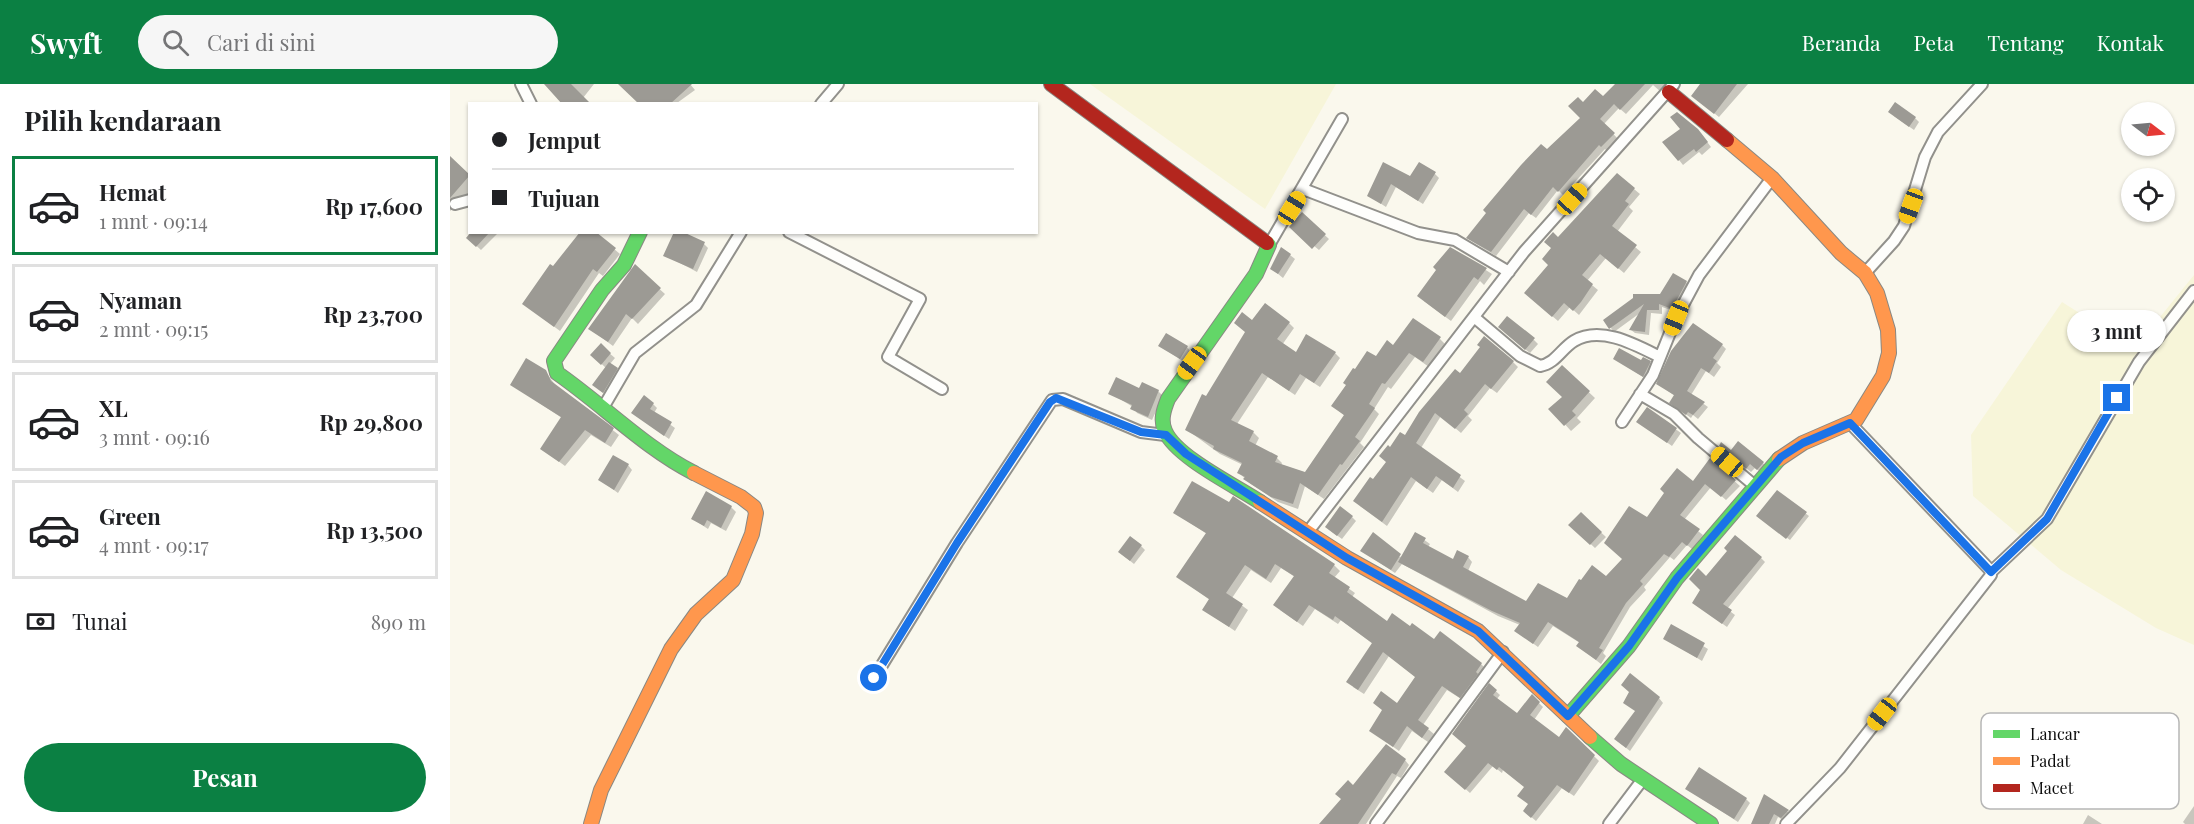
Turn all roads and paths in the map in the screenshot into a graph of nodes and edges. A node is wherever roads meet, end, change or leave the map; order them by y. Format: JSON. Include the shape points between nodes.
{"nodes":[{"id":1,"x":521,"y":84,"type":"edge"},
{"id":2,"x":838,"y":84,"type":"edge"},
{"id":3,"x":1051,"y":84,"type":"edge"},
{"id":4,"x":1982,"y":84,"type":"edge"},
{"id":5,"x":1672,"y":88,"type":"edge"},
{"id":6,"x":530,"y":102,"type":"edge"},
{"id":7,"x":823,"y":102,"type":"edge"},
{"id":8,"x":1342,"y":119,"type":"dead end"},
{"id":9,"x":1772,"y":178,"type":"junction"},
{"id":10,"x":1303,"y":189,"type":"junction"},
{"id":11,"x":468,"y":201,"type":"edge"},
{"id":12,"x":455,"y":204,"type":"dead end"},
{"id":13,"x":638,"y":234,"type":"edge"},
{"id":14,"x":740,"y":234,"type":"edge"},
{"id":15,"x":793,"y":234,"type":"edge"},
{"id":16,"x":1269,"y":245,"type":"junction"},
{"id":17,"x":1509,"y":272,"type":"junction"},
{"id":18,"x":1865,"y":273,"type":"junction"},
{"id":19,"x":2194,"y":291,"type":"edge"},
{"id":20,"x":1474,"y":317,"type":"junction"},
{"id":21,"x":1660,"y":357,"type":"junction"},
{"id":22,"x":942,"y":388,"type":"dead end"},
{"id":23,"x":1641,"y":394,"type":"junction"},
{"id":24,"x":604,"y":406,"type":"junction"},
{"id":25,"x":1622,"y":422,"type":"dead end"},
{"id":26,"x":1850,"y":423,"type":"junction"},
{"id":27,"x":1166,"y":435,"type":"junction"},
{"id":28,"x":1755,"y":486,"type":"junction"},
{"id":29,"x":1306,"y":533,"type":"junction"},
{"id":30,"x":1991,"y":572,"type":"junction"},
{"id":31,"x":1503,"y":652,"type":"junction"},
{"id":32,"x":874,"y":678,"type":"dead end"},
{"id":33,"x":1568,"y":716,"type":"junction"},
{"id":34,"x":1643,"y":779,"type":"junction"},
{"id":35,"x":591,"y":824,"type":"edge"},
{"id":36,"x":1376,"y":824,"type":"edge"},
{"id":37,"x":1610,"y":824,"type":"edge"},
{"id":38,"x":1711,"y":824,"type":"edge"},
{"id":39,"x":1786,"y":824,"type":"edge"}],
"edges":[{"from":1,"to":6,"type":"street"},
{"from":2,"to":7,"type":"street"},
{"from":3,"to":16,"type":"street"},
{"from":4,"to":18,"type":"street","via":[[1938,132],[1925,156],[1904,226]]},
{"from":5,"to":9,"type":"street"},
{"from":5,"to":17,"type":"street"},
{"from":8,"to":10,"type":"street"},
{"from":9,"to":18,"type":"street","via":[[1841,253]]},
{"from":9,"to":21,"type":"street","via":[[1699,275]]},
{"from":10,"to":16,"type":"street"},
{"from":10,"to":17,"type":"street","via":[[1418,233],[1455,240]]},
{"from":11,"to":12,"type":"street"},
{"from":13,"to":24,"type":"street","via":[[624,265],[554,360],[557,373]]},
{"from":14,"to":24,"type":"street","via":[[696,305],[634,353]]},
{"from":15,"to":22,"type":"street","via":[[920,299],[888,357]]},
{"from":16,"to":27,"type":"street","via":[[1251,282],[1168,399],[1162,418]]},
{"from":17,"to":20,"type":"street"},
{"from":18,"to":26,"type":"street","via":[[1877,293],[1888,330],[1889,353],[1873,395]]},
{"from":19,"to":30,"type":"street","via":[[2139,362],[2047,519]]},
{"from":20,"to":21,"type":"street","via":[[1520,356],[1540,366],[1553,361],[1574,341],[1586,337],[1615,338]]},
{"from":20,"to":29,"type":"street"},
{"from":21,"to":23,"type":"street"},
{"from":23,"to":25,"type":"street"},
{"from":23,"to":28,"type":"street","via":[[1674,414]]},
{"from":24,"to":35,"type":"street","via":[[668,460],[741,497],[756,513],[752,534],[733,579],[696,614],[671,649],[601,790]]},
{"from":26,"to":28,"type":"street","via":[[1781,457]]},
{"from":26,"to":30,"type":"street"},
{"from":27,"to":29,"type":"street","via":[[1186,454]]},
{"from":27,"to":32,"type":"street","via":[[1148,435],[1063,399],[1052,400]]},
{"from":28,"to":33,"type":"street","via":[[1677,578],[1629,646]]},
{"from":29,"to":31,"type":"street","via":[[1461,620]]},
{"from":30,"to":39,"type":"street","via":[[1840,768]]},
{"from":31,"to":33,"type":"street"},
{"from":31,"to":36,"type":"street"},
{"from":33,"to":34,"type":"street"},
{"from":34,"to":37,"type":"street"},
{"from":34,"to":38,"type":"street"}]}
